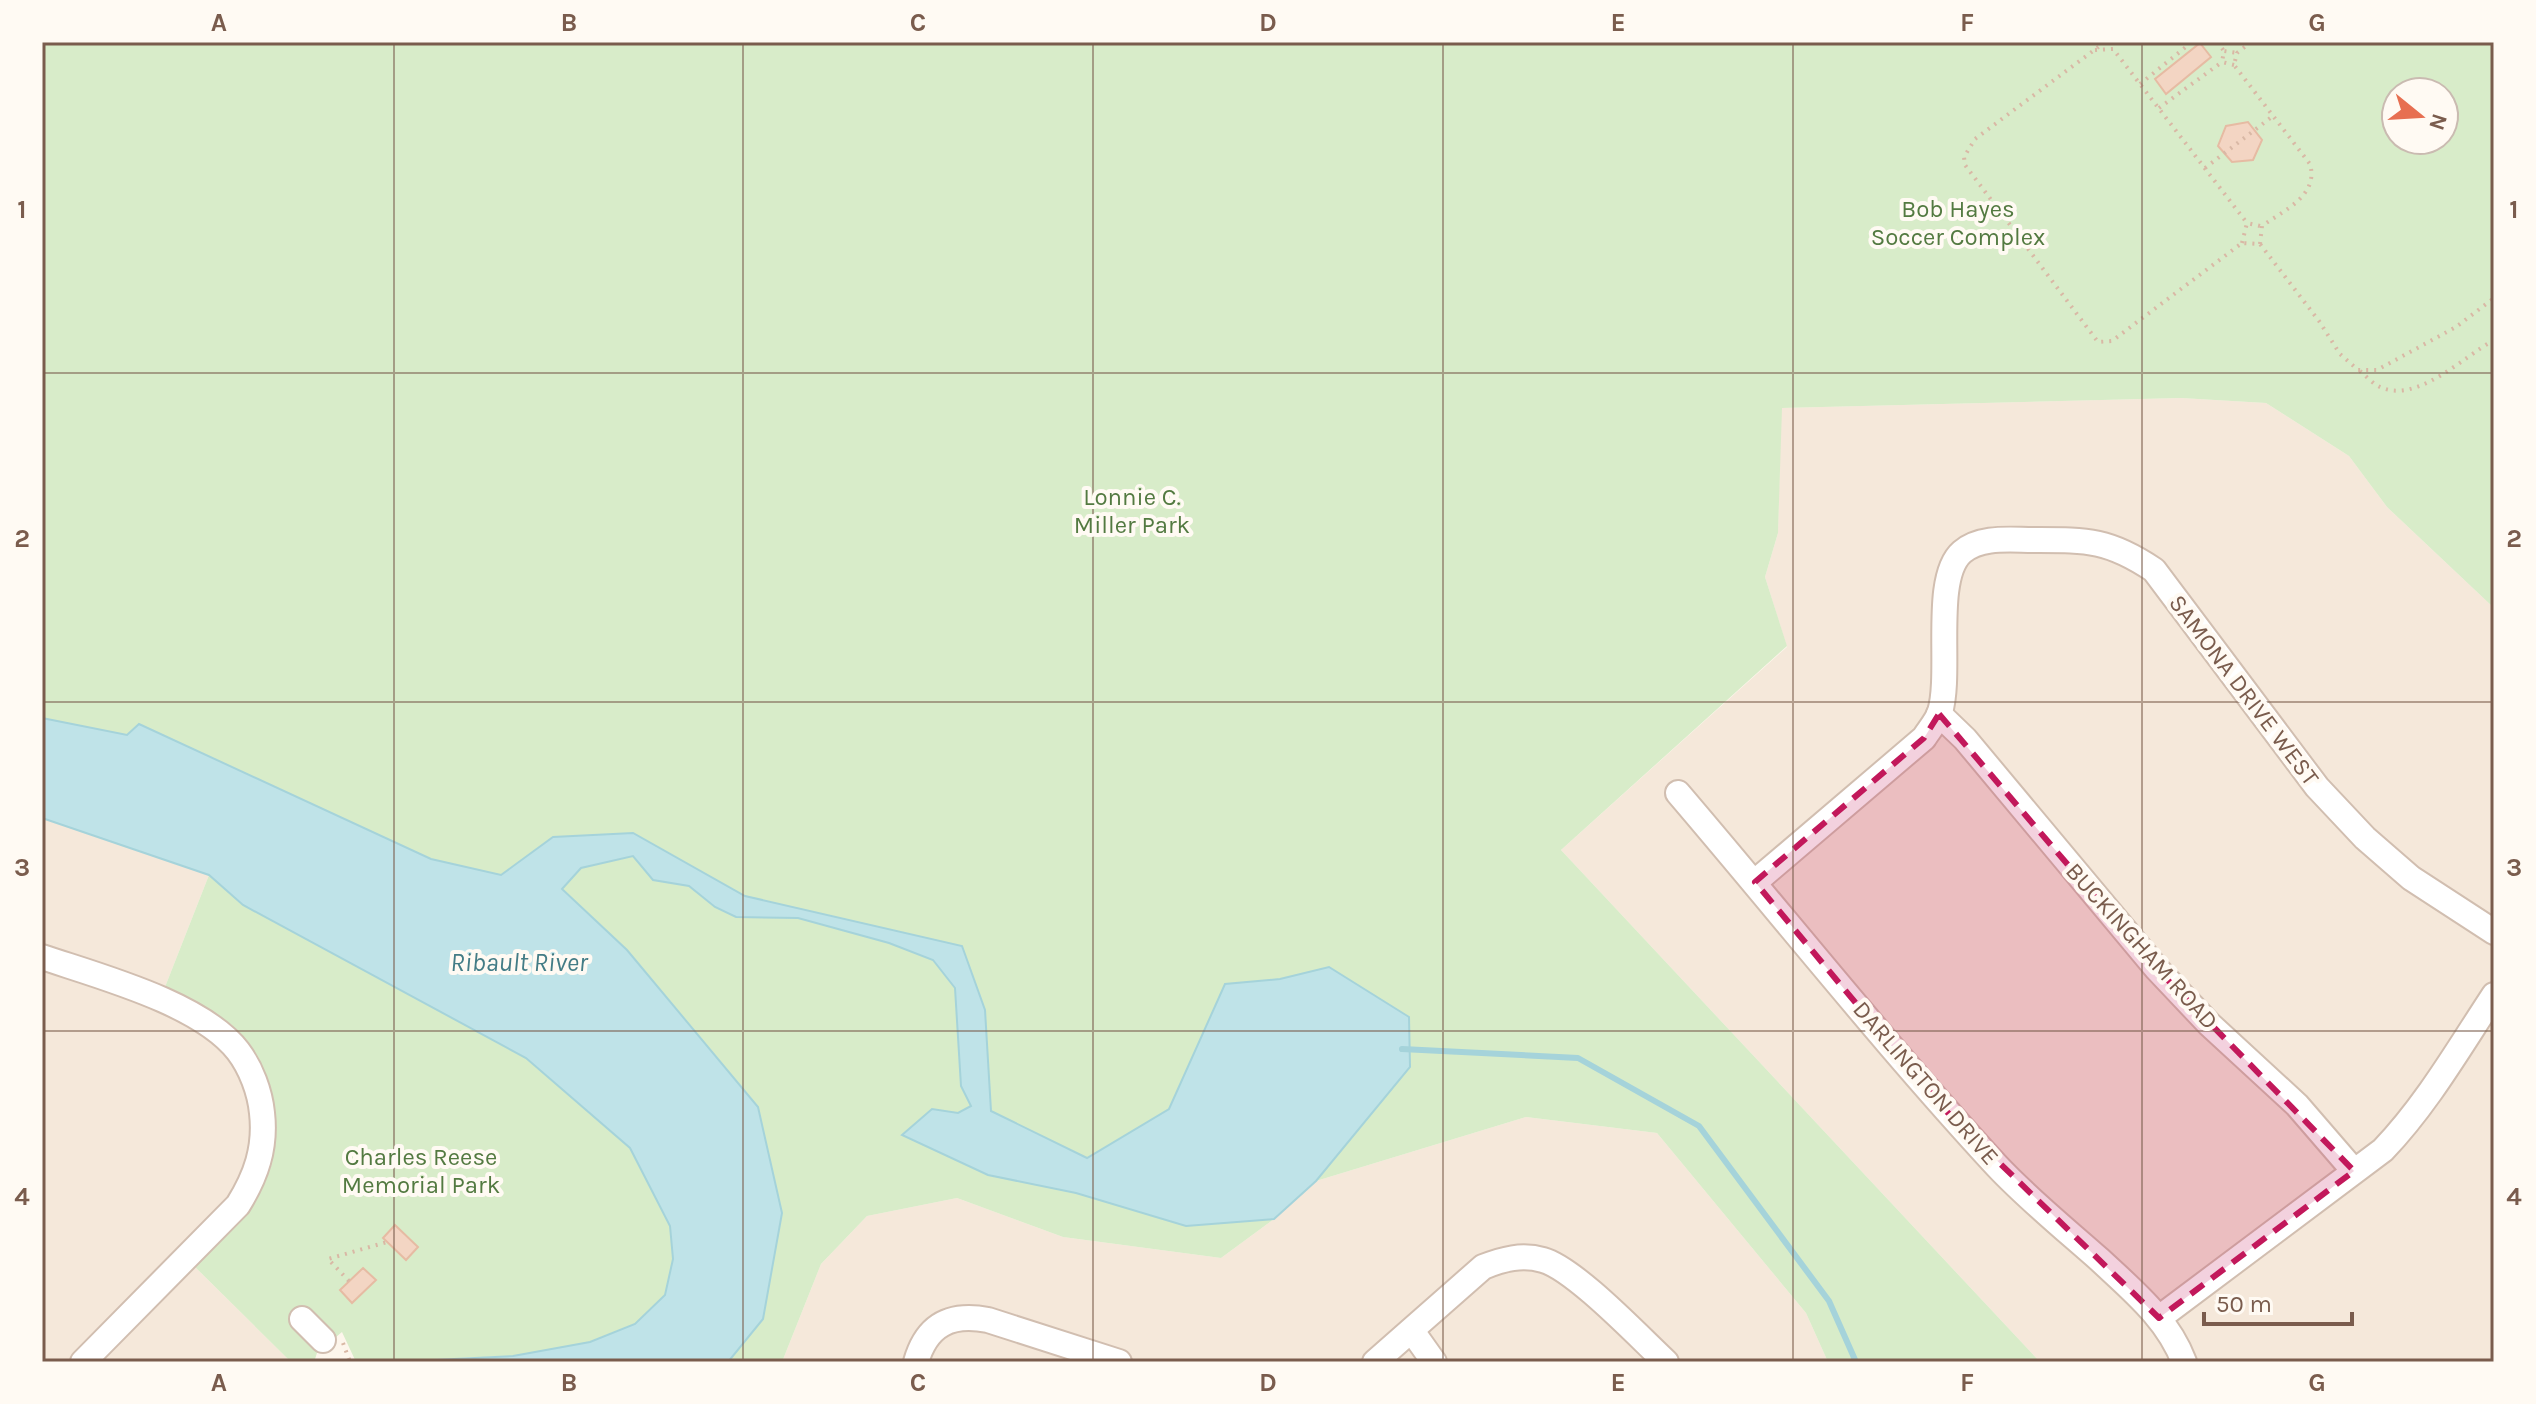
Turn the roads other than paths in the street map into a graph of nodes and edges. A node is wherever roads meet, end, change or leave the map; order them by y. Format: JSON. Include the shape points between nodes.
{"nodes":[{"id":1,"x":1939,"y":714,"type":"junction"},
{"id":2,"x":1678,"y":793,"type":"dead end"},
{"id":3,"x":1755,"y":882,"type":"junction"},
{"id":4,"x":2494,"y":932,"type":"edge"},
{"id":5,"x":42,"y":957,"type":"edge"},
{"id":6,"x":2494,"y":995,"type":"edge"},
{"id":7,"x":2354,"y":1171,"type":"junction"},
{"id":8,"x":2159,"y":1318,"type":"junction"},
{"id":9,"x":302,"y":1319,"type":"dead end"},
{"id":10,"x":1412,"y":1331,"type":"junction"},
{"id":11,"x":323,"y":1340,"type":"dead end"},
{"id":12,"x":83,"y":1362,"type":"edge"},
{"id":13,"x":916,"y":1362,"type":"edge"},
{"id":14,"x":1119,"y":1362,"type":"edge"},
{"id":15,"x":1375,"y":1362,"type":"edge"},
{"id":16,"x":1434,"y":1362,"type":"edge"},
{"id":17,"x":1666,"y":1362,"type":"edge"},
{"id":18,"x":2184,"y":1362,"type":"edge"}],
"edges":[{"from":1,"to":3,"type":"street","via":[[1924,738]]},
{"from":1,"to":4,"type":"street","name":"SAMONA DRIVE WEST","via":[[1946,675],[1945,592],[1961,553],[1998,540],[2087,540],[2121,550],[2154,570],[2326,797],[2365,838],[2411,878]]},
{"from":1,"to":7,"type":"street","name":"BUCKINGHAM ROAD","via":[[2157,969],[2297,1105]]},
{"from":2,"to":3,"type":"street","name":"DARLINGTON DRIVE"},
{"from":3,"to":8,"type":"street","name":"DARLINGTON DRIVE","via":[[2014,1184]]},
{"from":5,"to":12,"type":"street","via":[[189,1013],[224,1037],[251,1076],[264,1128],[252,1183],[238,1205]]},
{"from":6,"to":7,"type":"street","via":[[2407,1126]]},
{"from":7,"to":8,"type":"street"},
{"from":8,"to":18,"type":"street","name":"DARLINGTON DRIVE"},
{"from":9,"to":11,"type":"street"},
{"from":10,"to":15,"type":"street"},
{"from":10,"to":16,"type":"street"},
{"from":10,"to":17,"type":"street","via":[[1483,1267],[1520,1257],[1565,1271]]},
{"from":13,"to":14,"type":"street","via":[[930,1332],[968,1316]]}]}
